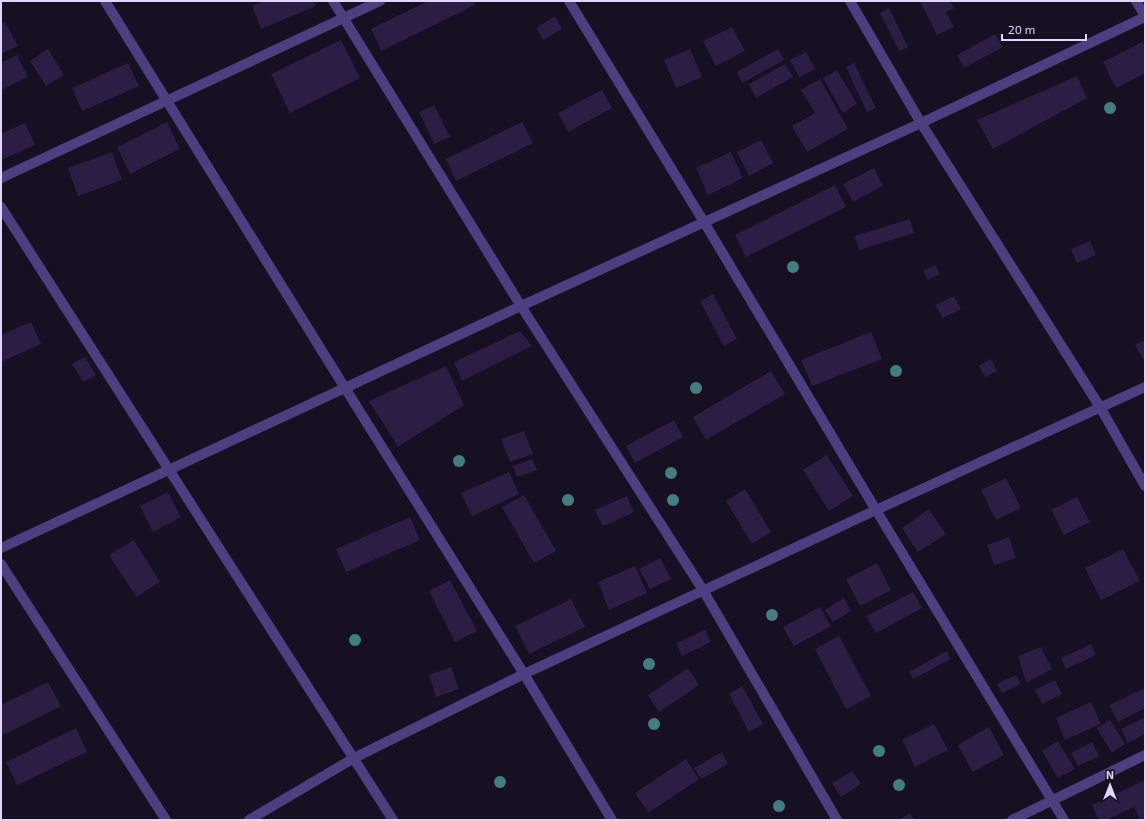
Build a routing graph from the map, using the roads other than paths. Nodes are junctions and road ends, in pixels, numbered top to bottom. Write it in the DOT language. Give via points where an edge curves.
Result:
graph roads {
  1 [pos="105,1"];
  2 [pos="333,1"];
  3 [pos="380,1"];
  4 [pos="569,1"];
  5 [pos="850,1"];
  6 [pos="1136,1"];
  7 [pos="1145,16"];
  8 [pos="344,19"];
  9 [pos="167,101"];
  10 [pos="921,123"];
  11 [pos="1,178"];
  12 [pos="1,207"];
  13 [pos="704,222"];
  14 [pos="520,306"];
  15 [pos="1145,387"];
  16 [pos="345,388"];
  17 [pos="1100,407"];
  18 [pos="169,469"];
  19 [pos="1145,486"];
  20 [pos="876,510"];
  21 [pos="1,548"];
  22 [pos="1,564"];
  23 [pos="703,590"];
  24 [pos="524,674"];
  25 [pos="1145,755"];
  26 [pos="354,758"];
  27 [pos="1053,800"];
  28 [pos="166,820"];
  29 [pos="249,820"];
  30 [pos="393,820"];
  31 [pos="612,820"];
  32 [pos="837,820"];
  33 [pos="1012,820"];
  34 [pos="1064,820"];
  1 -- 9 [label="street"];
  2 -- 8 [label="street"];
  3 -- 8 [label="street"];
  4 -- 13 [label="street"];
  5 -- 10 [label="street"];
  6 -- 7 [label="street"];
  7 -- 10 [label="street"];
  8 -- 9 [label="street"];
  8 -- 14 [label="street"];
  9 -- 11 [label="street"];
  9 -- 16 [label="street"];
  10 -- 13 [label="street"];
  10 -- 17 [label="street"];
  12 -- 18 [label="street"];
  13 -- 14 [label="street"];
  13 -- 20 [label="street"];
  14 -- 16 [label="street"];
  14 -- 23 [label="street"];
  15 -- 17 [label="street"];
  16 -- 18 [label="street"];
  16 -- 24 [label="street"];
  17 -- 19 [label="street"];
  17 -- 20 [label="street"];
  18 -- 21 [label="street"];
  18 -- 26 [label="street"];
  20 -- 23 [label="street"];
  20 -- 27 [label="street"];
  22 -- 28 [label="street"];
  23 -- 24 [label="street"];
  23 -- 32 [label="street"];
  24 -- 26 [label="street"];
  24 -- 31 [label="street"];
  25 -- 27 [label="street"];
  26 -- 29 [label="street"];
  26 -- 30 [label="street"];
  27 -- 33 [label="street"];
  27 -- 34 [label="street"];
}
